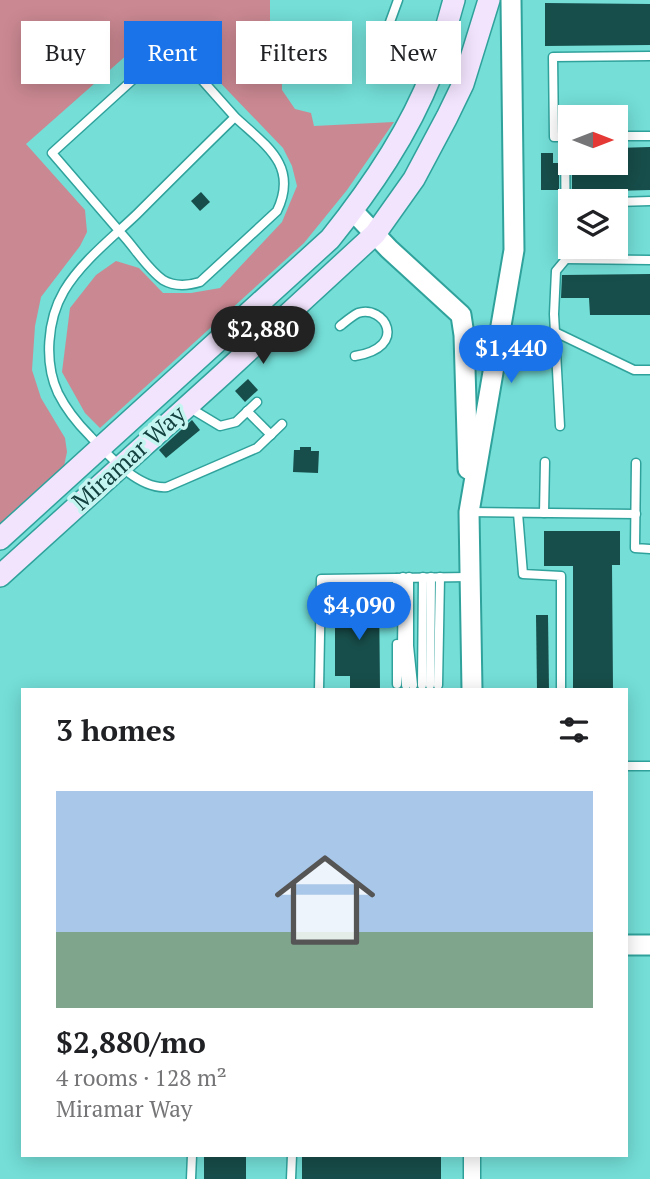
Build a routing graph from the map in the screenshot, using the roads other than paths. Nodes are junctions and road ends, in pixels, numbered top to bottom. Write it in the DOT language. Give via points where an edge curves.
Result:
graph roads {
  1 [pos="398,0"];
  2 [pos="454,0"];
  3 [pos="489,0"];
  4 [pos="510,0"];
  5 [pos="390,21"];
  6 [pos="650,56"];
  7 [pos="235,117"];
  8 [pos="628,136"];
  9 [pos="650,136"];
  10 [pos="558,137"];
  11 [pos="650,201"];
  12 [pos="628,202"];
  13 [pos="353,211"];
  14 [pos="119,231"];
  15 [pos="375,234"];
  16 [pos="566,259"];
  17 [pos="650,260"];
  18 [pos="340,326"];
  19 [pos="555,332"];
  20 [pos="355,356"];
  21 [pos="650,370"];
  22 [pos="257,402"];
  23 [pos="188,406"];
  24 [pos="247,411"];
  25 [pos="282,424"];
  26 [pos="560,426"];
  27 [pos="271,435"];
  28 [pos="101,447"];
  29 [pos="545,462"];
  30 [pos="636,463"];
  31 [pos="121,466"];
  32 [pos="470,512"];
  33 [pos="518,513"];
  34 [pos="544,513"];
  35 [pos="636,514"];
  36 [pos="0,539"];
  37 [pos="650,549"];
  38 [pos="0,576"];
  39 [pos="431,577"];
  40 [pos="470,577"];
  41 [pos="403,578"];
  42 [pos="418,685"];
  43 [pos="318,688"];
  44 [pos="472,688"];
  45 [pos="561,688"];
  46 [pos="628,766"];
  47 [pos="650,766"];
  48 [pos="628,945"];
  49 [pos="650,945"];
  50 [pos="192,1157"];
  51 [pos="292,1157"];
  52 [pos="472,1157"];
  53 [pos="191,1179"];
  54 [pos="291,1179"];
  55 [pos="472,1179"];
  1 -- 5 [label="lane"];
  2 -- 13 [label="main road, Miramar Way" via="419,102"];
  3 -- 15 [label="main road, Miramar Way" via="463,84 447,117 414,179"];
  4 -- 32 [label="street" via="514,250"];
  6 -- 10 [label="lane" via="553,57 554,137"];
  7 -- 14 [label="lane"];
  7 -- 14 [label="lane" via="278,160 284,172 283,199 277,211 200,282 188,286 165,281"];
  7 -- 14 [label="lane" via="171,45 52,153"];
  8 -- 9 [label="lane"];
  11 -- 12 [label="lane"];
  13 -- 15 [label="street"];
  13 -- 28 [label="main road, Miramar Way" via="330,239"];
  14 -- 28 [label="lane" via="64,291 51,324 49,359 58,393"];
  15 -- 23 [label="main road, Miramar Way"];
  15 -- 32 [label="street" via="460,315"];
  16 -- 17 [label="lane"];
  16 -- 19 [label="lane" via="556,271"];
  18 -- 20 [label="lane" via="368,312 385,322 387,336 382,346"];
  19 -- 21 [label="lane" via="634,370"];
  19 -- 26 [label="lane"];
  22 -- 24 [label="lane"];
  23 -- 24 [label="lane" via="220,426 236,422"];
  23 -- 31 [label="main road, Miramar Way"];
  24 -- 27 [label="lane"];
  25 -- 27 [label="lane"];
  27 -- 31 [label="lane" via="257,448 167,487 148,485"];
  28 -- 31 [label="lane"];
  28 -- 36 [label="main road, Miramar Way"];
  29 -- 34 [label="lane"];
  30 -- 35 [label="lane"];
  31 -- 38 [label="main road, Miramar Way"];
  32 -- 33 [label="lane"];
  32 -- 40 [label="street"];
  33 -- 34 [label="lane"];
  33 -- 45 [label="lane" via="523,574 561,576"];
  34 -- 35 [label="lane"];
  35 -- 37 [label="lane" via="635,548"];
  39 -- 40 [label="lane"];
  39 -- 41 [label="lane"];
  39 -- 42 [label="lane"];
  39 -- 42 [label="lane"];
  40 -- 44 [label="street"];
  41 -- 42 [label="lane"];
  41 -- 42 [label="lane"];
  41 -- 43 [label="lane" via="321,579"];
  46 -- 47 [label="lane"];
  48 -- 49 [label="street"];
  50 -- 53 [label="lane"];
  51 -- 54 [label="lane"];
  52 -- 55 [label="street"];
}
